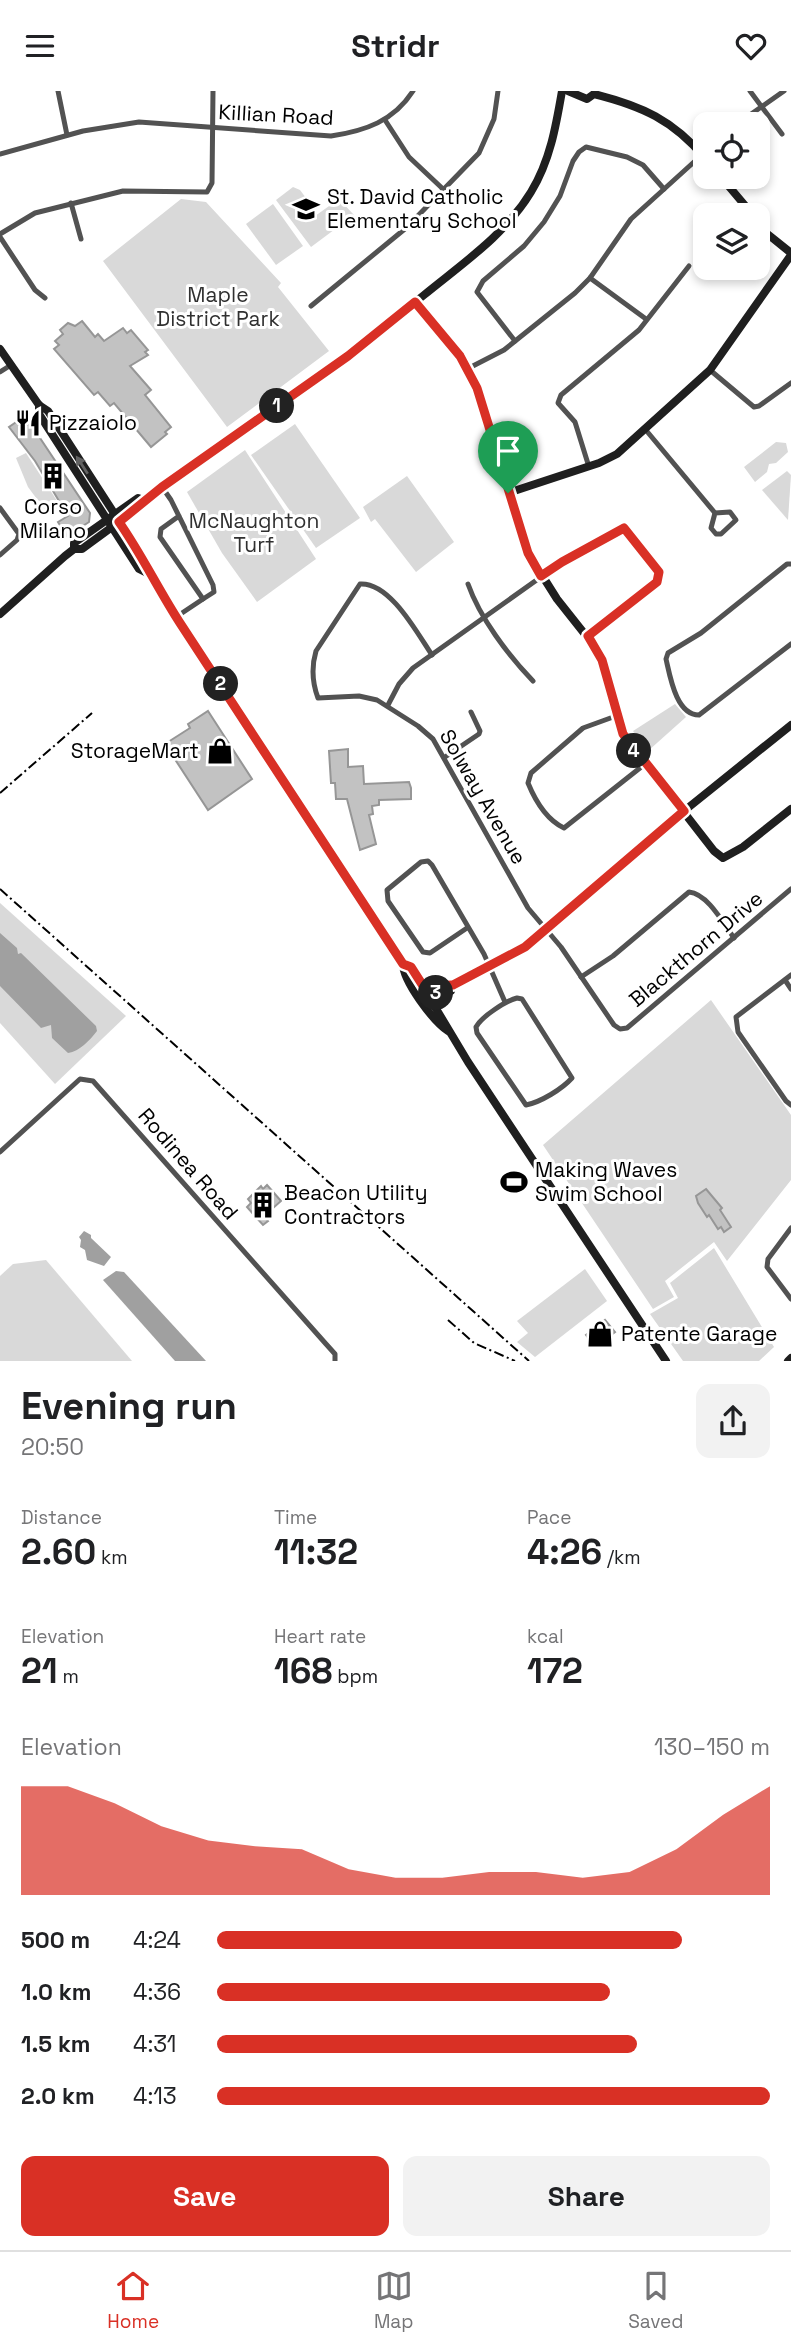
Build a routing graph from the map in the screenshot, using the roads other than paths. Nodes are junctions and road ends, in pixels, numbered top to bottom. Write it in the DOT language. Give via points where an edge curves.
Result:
graph roads {
  1 [pos="58,91"];
  2 [pos="213,91"];
  3 [pos="412,91"];
  4 [pos="498,91"];
  5 [pos="562,91"];
  6 [pos="568,91"];
  7 [pos="750,91"];
  8 [pos="784,91"];
  9 [pos="593,92"];
  10 [pos="762,107"];
  11 [pos="755,112"];
  12 [pos="384,120"];
  13 [pos="212,127"];
  14 [pos="782,134"];
  15 [pos="67,135"];
  16 [pos="693,144"];
  17 [pos="0,154"];
  18 [pos="693,164"];
  19 [pos="443,189"];
  20 [pos="664,189"];
  21 [pos="731,189"];
  22 [pos="743,203"];
  23 [pos="71,204"];
  24 [pos="0,235"];
  25 [pos="770,236"];
  26 [pos="81,239"];
  27 [pos="791,254"];
  28 [pos="689,266"];
  29 [pos="590,278"];
  30 [pos="45,298"];
  31 [pos="415,302"];
  32 [pos="311,306"];
  33 [pos="646,319"];
  34 [pos="515,341"];
  35 [pos="0,349"];
  36 [pos="11,365"];
  37 [pos="467,369"];
  38 [pos="710,370"];
  39 [pos="0,372"];
  40 [pos="791,383"];
  41 [pos="39,405"];
  42 [pos="645,429"];
  43 [pos="589,467"];
  44 [pos="162,487"];
  45 [pos="508,493"];
  46 [pos="0,509"];
  47 [pos="715,513"];
  48 [pos="179,516"];
  49 [pos="117,518"];
  50 [pos="109,524"];
  51 [pos="0,555"];
  52 [pos="791,564"];
  53 [pos="149,574"];
  54 [pos="541,576"];
  55 [pos="468,584"];
  56 [pos="203,600"];
  57 [pos="0,613"];
  58 [pos="176,617"];
  59 [pos="485,618"];
  60 [pos="588,636"];
  61 [pos="791,644"];
  62 [pos="432,655"];
  63 [pos="533,681"];
  64 [pos="388,705"];
  65 [pos="471,712"];
  66 [pos="616,716"];
  67 [pos="791,725"];
  68 [pos="445,757"];
  69 [pos="645,764"];
  70 [pos="791,809"];
  71 [pos="684,811"];
  72 [pos="791,890"];
  73 [pos="467,927"];
  74 [pos="545,928"];
  75 [pos="734,938"];
  76 [pos="489,966"];
  77 [pos="791,975"];
  78 [pos="581,977"];
  79 [pos="785,980"];
  80 [pos="791,989"];
  81 [pos="428,1002"];
  82 [pos="505,1002"];
  83 [pos="791,1105"];
  84 [pos="0,1152"];
  85 [pos="791,1228"];
  86 [pos="791,1300"];
  87 [pos="335,1361"];
  88 [pos="666,1361"];
  1 -- 15 [label="street"];
  2 -- 13 [label="street"];
  3 -- 12 [label="street, Killian Road"];
  4 -- 19 [label="street" via="494,119 480,153"];
  5 -- 31 [label="street" via="545,165 531,194 487,244"];
  6 -- 9 [label="street" via="587,99"];
  7 -- 10 [label="street"];
  8 -- 10 [label="street"];
  9 -- 16 [label="street" via="644,108"];
  10 -- 11 [label="street"];
  10 -- 14 [label="street"];
  12 -- 13 [label="street, Killian Road" via="368,129 331,136"];
  12 -- 19 [label="street" via="409,157"];
  13 -- 15 [label="street, Killian Road" via="139,122"];
  13 -- 23 [label="street" via="212,183 207,192 138,189"];
  15 -- 17 [label="street, Killian Road"];
  18 -- 20 [label="street"];
  19 -- 32 [label="street" via="390,242"];
  20 -- 29 [label="street" via="631,219"];
  20 -- 34 [label="street" via="643,166 627,157 586,147 579,152 544,222 478,287 477,296"];
  21 -- 22 [label="street"];
  23 -- 24 [label="street" via="35,213"];
  23 -- 26 [label="street"];
  24 -- 30 [label="street" via="35,291"];
  25 -- 27 [label="street"];
  27 -- 38 [label="street"];
  28 -- 33 [label="street"];
  29 -- 33 [label="street"];
  29 -- 34 [label="street"];
  31 -- 37 [label="street"];
  31 -- 44 [label="street" via="348,356"];
  33 -- 43 [label="street" via="625,344 561,395 558,403 575,422"];
  34 -- 37 [label="street"];
  35 -- 36 [label="street"];
  36 -- 39 [label="street"];
  36 -- 41 [label="street"];
  37 -- 45 [label="street" via="477,388"];
  38 -- 40 [label="street" via="754,407"];
  38 -- 42 [label="street"];
  49 -- 41 [label="street, one-way" via="48,411"];
  41 -- 50 [label="street" via="39,414"];
  42 -- 43 [label="street" via="617,454"];
  42 -- 47 [label="street"];
  43 -- 45 [label="street"];
  44 -- 48 [label="street"];
  44 -- 49 [label="street" via="144,500 138,498"];
  45 -- 54 [label="street" via="528,553"];
  46 -- 51 [label="street" via="19,534"];
  47 -- 47 [label="street" via="711,528 716,534 736,520 730,512"];
  48 -- 56 [label="street" via="214,585 214,592"];
  48 -- 56 [label="street" via="161,529 160,537"];
  49 -- 50 [label="street"];
  49 -- 53 [label="street"];
  50 -- 53 [label="street" via="139,569"];
  50 -- 57 [label="street" via="74,543 74,549"];
  52 -- 61 [label="street" via="668,653 666,659 678,699 690,713 699,715"];
  53 -- 58 [label="street"];
  54 -- 59 [label="street"];
  54 -- 60 [label="street"];
  54 -- 60 [label="street" via="624,528 655,565 657,582"];
  55 -- 59 [label="street"];
  56 -- 58 [label="street"];
  58 -- 81 [label="street" via="403,964 411,967"];
  59 -- 62 [label="street"];
  59 -- 63 [label="street"];
  60 -- 66 [label="street" via="602,660"];
  62 -- 64 [label="street" via="405,676"];
  62 -- 64 [label="street, Solway Avenue" via="393,599 371,585 358,586 316,651 313,684 318,698 359,696"];
  64 -- 68 [label="street, Solway Avenue" via="427,732"];
  65 -- 68 [label="street" via="479,734"];
  66 -- 69 [label="street"];
  66 -- 69 [label="street" via="583,728 531,773 528,783 540,806 564,828"];
  67 -- 71 [label="street"];
  68 -- 74 [label="street, Solway Avenue" via="528,908"];
  69 -- 71 [label="street"];
  70 -- 71 [label="street" via="723,858"];
  71 -- 74 [label="street"];
  72 -- 75 [label="street, Blackthorn Drive"];
  73 -- 73 [label="street" via="428,861 387,890 388,901 423,952 430,953"];
  73 -- 76 [label="street"];
  74 -- 76 [label="street" via="525,947"];
  74 -- 78 [label="street, Blackthorn Drive"];
  75 -- 78 [label="street" via="705,899 689,892"];
  75 -- 78 [label="street, Blackthorn Drive" via="627,1028 614,1025"];
  76 -- 81 [label="street"];
  76 -- 82 [label="street"];
  77 -- 79 [label="street"];
  79 -- 80 [label="street"];
  79 -- 83 [label="street" via="739,1013 737,1024 738,1032"];
  81 -- 88 [label="street" via="445,1020"];
  82 -- 82 [label="street" via="480,1020 477,1033 526,1105 533,1104 572,1078 522,999"];
  84 -- 87 [label="street, Rodinea Road" via="80,1079 90,1079 311,1326 335,1354"];
  85 -- 86 [label="street" via="767,1267"];
}
